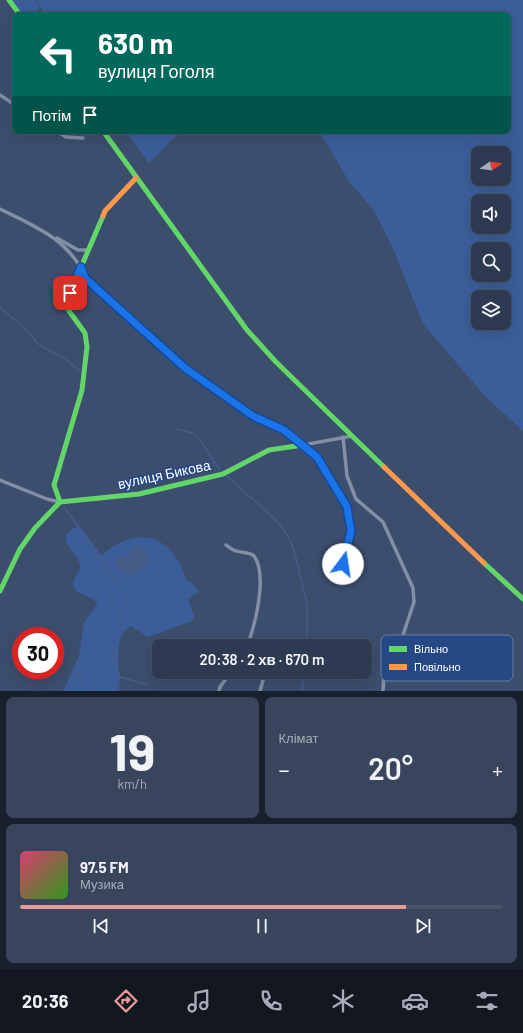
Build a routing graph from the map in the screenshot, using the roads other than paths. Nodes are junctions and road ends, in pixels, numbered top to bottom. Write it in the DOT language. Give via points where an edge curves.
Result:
graph roads {
  1 [pos="9,0"];
  2 [pos="18,12"];
  3 [pos="0,95"];
  4 [pos="12,103"];
  5 [pos="62,134"];
  6 [pos="105,134"];
  7 [pos="83,138"];
  8 [pos="136,178"];
  9 [pos="0,209"];
  10 [pos="53,236"];
  11 [pos="89,250"];
  12 [pos="81,267"];
  13 [pos="353,436"];
  14 [pos="343,437"];
  15 [pos="303,445"];
  16 [pos="0,480"];
  17 [pos="60,502"];
  18 [pos="226,545"];
  19 [pos="343,564"];
  20 [pos="0,591"];
  21 [pos="523,599"];
  22 [pos="403,635"];
  23 [pos="249,639"];
  24 [pos="226,679"];
  25 [pos="263,680"];
  26 [pos="383,681"];
  27 [pos="219,691"];
  28 [pos="260,691"];
  29 [pos="382,691"];
  1 -- 2 [label="street"];
  3 -- 4 [label="street"];
  5 -- 7 [label="street" via="66,137"];
  6 -- 8 [label="street"];
  8 -- 11 [label="street" via="105,211"];
  8 -- 13 [label="street" via="247,330 276,362"];
  9 -- 10 [label="street"];
  10 -- 11 [label="street" via="78,250"];
  10 -- 12 [label="street"];
  11 -- 12 [label="street"];
  12 -- 15 [label="street" via="85,278 185,368 253,416 284,430"];
  12 -- 17 [label="street" via="70,293 70,311 85,333 87,347 83,383 54,485"];
  13 -- 14 [label="street"];
  13 -- 21 [label="street"];
  14 -- 15 [label="street"];
  14 -- 22 [label="street" via="347,476 356,499 382,522 413,588 414,602"];
  15 -- 17 [label="street, вулиця Бикова" via="269,450 222,474 158,490"];
  15 -- 19 [label="street" via="317,457 347,507 351,531"];
  16 -- 17 [label="street"];
  17 -- 20 [label="street" via="35,528 20,549"];
  18 -- 23 [label="street" via="235,551 252,554 261,576"];
  24 -- 27 [label="street"];
  25 -- 28 [label="street"];
  26 -- 29 [label="street"];
}
